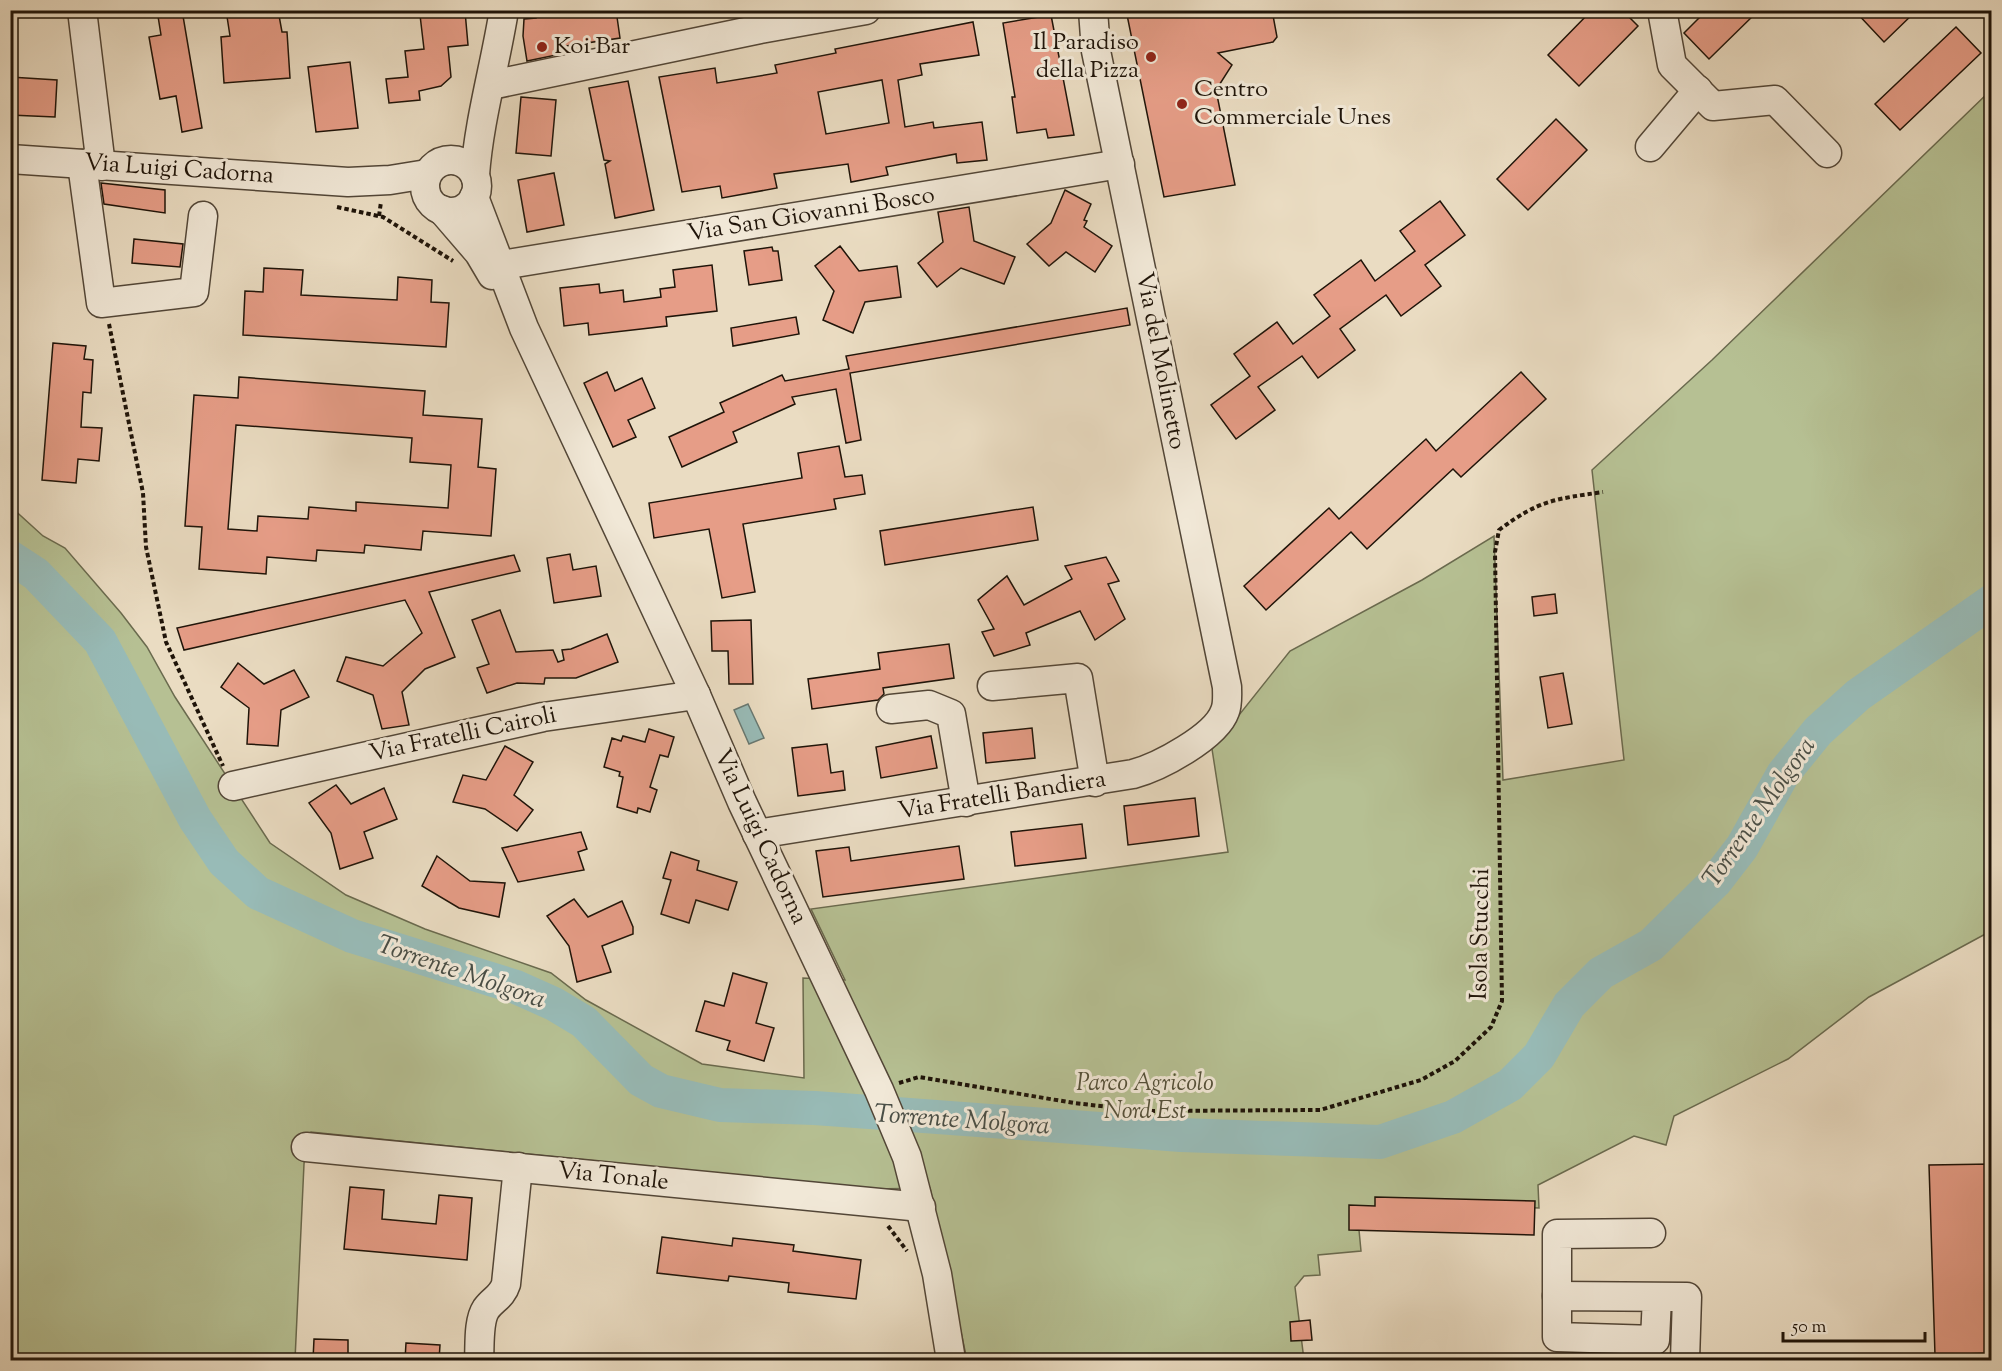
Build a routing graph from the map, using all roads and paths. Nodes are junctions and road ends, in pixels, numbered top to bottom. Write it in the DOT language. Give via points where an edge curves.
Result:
graph roads {
  1 [pos="82,10"];
  2 [pos="504,10"];
  3 [pos="866,10"];
  4 [pos="1093,10"];
  5 [pos="1662,10"];
  6 [pos="759,20"];
  7 [pos="492,74"];
  8 [pos="1698,90"];
  9 [pos="1650,147"];
  10 [pos="1827,153"];
  11 [pos="10,159"];
  12 [pos="1120,164"];
  13 [pos="91,165"];
  14 [pos="437,166"];
  15 [pos="348,182"];
  16 [pos="475,186"];
  17 [pos="436,207"];
  18 [pos="203,216"];
  19 [pos="502,265"];
  20 [pos="101,303"];
  21 [pos="524,328"];
  22 [pos="1603,492"];
  23 [pos="992,686"];
  24 [pos="696,695"];
  25 [pos="891,709"];
  26 [pos="1226,711"];
  27 [pos="1095,782"];
  28 [pos="232,786"];
  29 [pos="966,802"];
  30 [pos="757,834"];
  31 [pos="881,1095"];
  32 [pos="306,1147"];
  33 [pos="518,1167"];
  34 [pos="921,1207"];
  35 [pos="1651,1233"];
  36 [pos="1557,1296"];
  37 [pos="1657,1297"];
  38 [pos="479,1360"];
  39 [pos="951,1360"];
  40 [pos="1685,1360"];
  1 -- 13 [label="street"];
  2 -- 7 [label="street"];
  3 -- 6 [label="street"];
  4 -- 12 [label="street, Via del Molinetto" via="1096,51"];
  5 -- 8 [label="street" via="1672,65"];
  6 -- 7 [label="street"];
  7 -- 14 [label="street"];
  7 -- 16 [label="street" via="477,143"];
  8 -- 9 [label="street"];
  8 -- 10 [label="street" via="1713,106 1775,100"];
  11 -- 13 [label="street, Via Luigi Cadorna"];
  12 -- 19 [label="street, Via San Giovanni Bosco"];
  12 -- 26 [label="street, Via del Molinetto" via="1227,687"];
  13 -- 15 [label="street, Via Luigi Cadorna"];
  13 -- 20 [label="street"];
  14 -- 15 [label="street, Via Luigi Cadorna" via="390,180"];
  14 -- 16 [label="street" via="463,162"];
  14 -- 17 [label="street" via="425,189"];
  15 -- 17 [label="street, Via Luigi Cadorna"];
  16 -- 17 [label="street" via="464,209"];
  16 -- 19 [label="street, Via Luigi Cadorna"];
  17 -- 21 [label="street, Via Luigi Cadorna" via="479,253"];
  18 -- 20 [label="street" via="194,292"];
  19 -- 21 [label="street, Via Luigi Cadorna"];
  20 -- 28 [label="path" via="112,334 143,493 146,547 166,642"];
  21 -- 24 [label="street, Via Luigi Cadorna"];
  22 -- 31 [label="path, Isola Stucchi" via="1548,500 1499,530 1495,552 1502,1001 1491,1027 1475,1044 1420,1080 1320,1110 1144,1111 919,1077"];
  23 -- 27 [label="street" via="1078,678"];
  24 -- 28 [label="street, Via Fratelli Cairoli" via="543,717"];
  24 -- 30 [label="street, Via Luigi Cadorna"];
  25 -- 29 [label="street" via="929,705 951,714"];
  26 -- 27 [label="street, Via Fratelli Bandiera" via="1179,754 1153,769"];
  27 -- 29 [label="street, Via Fratelli Bandiera"];
  29 -- 30 [label="street, Via Fratelli Bandiera"];
  30 -- 31 [label="street, Via Luigi Cadorna"];
  31 -- 34 [label="street, Via Luigi Cadorna" via="908,1157"];
  32 -- 33 [label="street, Via Tonale"];
  33 -- 34 [label="street, Via Tonale"];
  33 -- 38 [label="street" via="506,1284 503,1295 483,1315"];
  34 -- 39 [label="street, Via Luigi Cadorna"];
  35 -- 36 [label="street" via="1557,1234"];
  36 -- 37 [label="street"];
  36 -- 37 [label="street" via="1557,1337 1655,1340"];
  37 -- 40 [label="street" via="1687,1297"];
}
